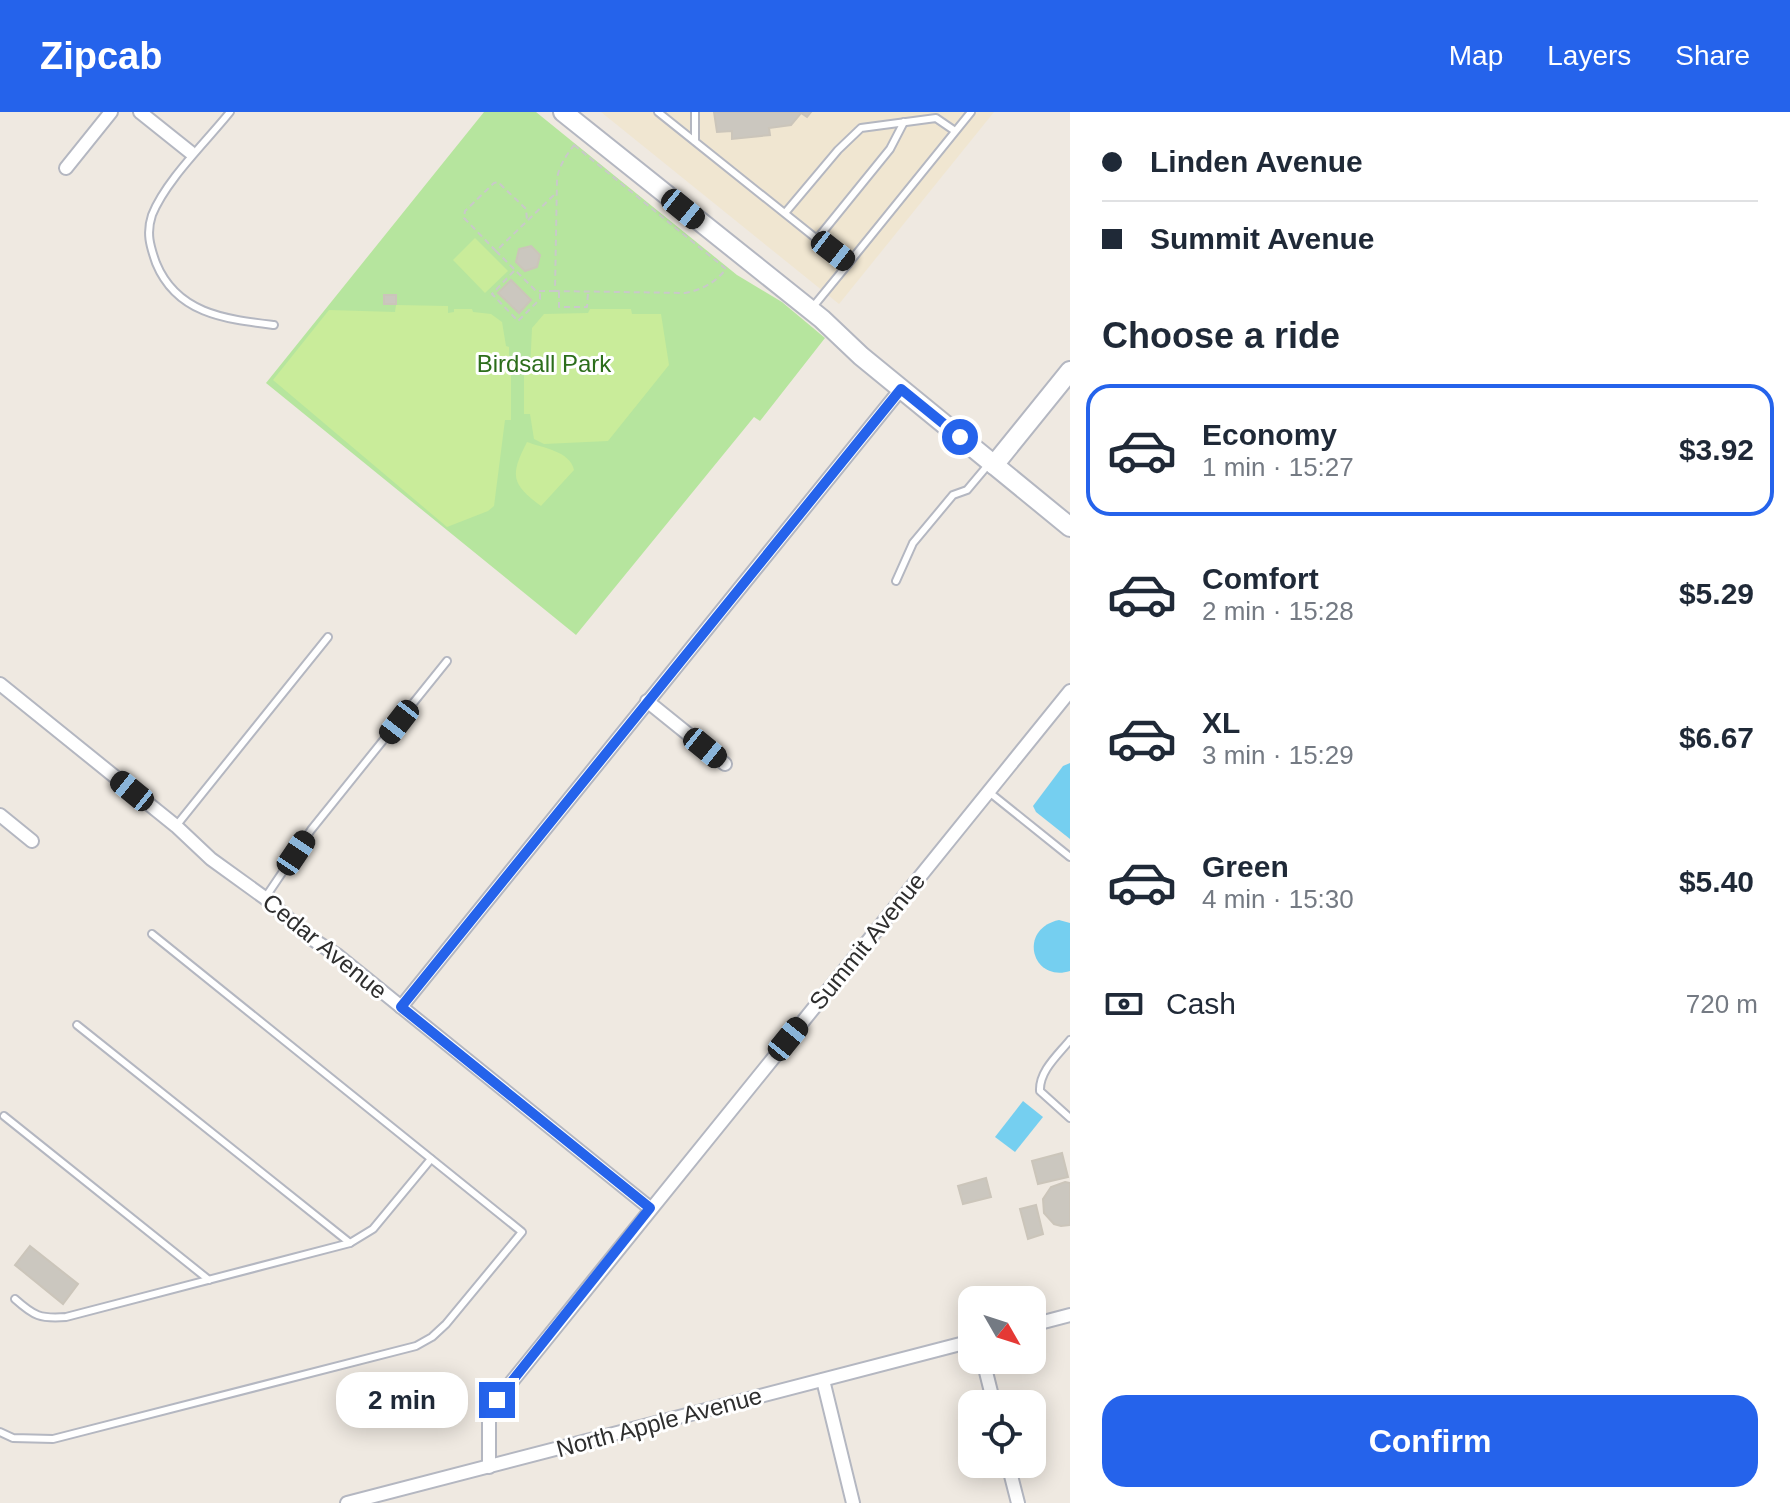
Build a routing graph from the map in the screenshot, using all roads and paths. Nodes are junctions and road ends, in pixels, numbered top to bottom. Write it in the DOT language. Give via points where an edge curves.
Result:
graph roads {
  1 [pos="111,112"];
  2 [pos="140,112"];
  3 [pos="230,112"];
  4 [pos="563,112"];
  5 [pos="658,112"];
  6 [pos="695,112"];
  7 [pos="971,112"];
  8 [pos="904,122"];
  9 [pos="955,131"];
  10 [pos="580,138"];
  11 [pos="695,141"];
  12 [pos="190,152"];
  13 [pos="66,168"];
  14 [pos="556,193"];
  15 [pos="785,213"];
  16 [pos="528,221"];
  17 [pos="817,239"];
  18 [pos="496,251"];
  19 [pos="848,264"];
  20 [pos="515,270"];
  21 [pos="540,291"];
  22 [pos="557,291"];
  23 [pos="588,292"];
  24 [pos="810,310"];
  25 [pos="274,325"];
  26 [pos="1070,371"];
  27 [pos="901,389"];
  28 [pos="992,464"];
  29 [pos="1070,527"];
  30 [pos="896,581"];
  31 [pos="328,637"];
  32 [pos="447,661"];
  33 [pos="0,684"];
  34 [pos="1070,691"];
  35 [pos="647,701"];
  36 [pos="725,764"];
  37 [pos="989,792"];
  38 [pos="0,815"];
  39 [pos="176,826"];
  40 [pos="32,841"];
  41 [pos="1070,857"];
  42 [pos="265,898"];
  43 [pos="152,934"];
  44 [pos="401,1007"];
  45 [pos="77,1025"];
  46 [pos="1070,1040"];
  47 [pos="4,1116"];
  48 [pos="1070,1118"];
  49 [pos="431,1159"];
  50 [pos="650,1208"];
  51 [pos="350,1243"];
  52 [pos="209,1280"];
  53 [pos="15,1299"];
  54 [pos="1070,1315"];
  55 [pos="1046,1321"];
  56 [pos="958,1345"];
  57 [pos="823,1380"];
  58 [pos="0,1432"];
  59 [pos="489,1467"];
  60 [pos="1012,1478"];
  61 [pos="347,1503"];
  62 [pos="853,1503"];
  63 [pos="1018,1503"];
  1 -- 13 [label="street"];
  2 -- 12 [label="street"];
  3 -- 25 [label="lane" via="170,186 147,232 162,277 182,300 224,318"];
  4 -- 10 [label="street"];
  5 -- 11 [label="lane"];
  6 -- 11 [label="lane"];
  7 -- 9 [label="lane"];
  8 -- 9 [label="lane" via="936,118"];
  8 -- 15 [label="lane" via="854,133"];
  8 -- 17 [label="lane" via="890,149"];
  9 -- 19 [label="lane"];
  10 -- 14 [label="path" via="559,168"];
  10 -- 23 [label="path" via="726,269 693,291"];
  10 -- 24 [label="street"];
  11 -- 15 [label="lane"];
  14 -- 16 [label="path"];
  14 -- 22 [label="path"];
  15 -- 17 [label="lane"];
  16 -- 18 [label="path"];
  16 -- 18 [label="path" via="526,209 494,183 463,214"];
  17 -- 19 [label="lane"];
  18 -- 20 [label="path"];
  19 -- 24 [label="lane"];
  20 -- 21 [label="path"];
  20 -- 21 [label="path" via="492,294 518,321 540,299"];
  21 -- 22 [label="path"];
  22 -- 23 [label="path"];
  22 -- 23 [label="path" via="559,307 587,307"];
  24 -- 27 [label="street"];
  26 -- 28 [label="street"];
  27 -- 28 [label="street"];
  27 -- 35 [label="street"];
  28 -- 29 [label="street"];
  28 -- 30 [label="lane" via="967,490 953,495 913,543"];
  31 -- 39 [label="lane"];
  32 -- 42 [label="lane" via="311,830"];
  33 -- 39 [label="street, Cedar Avenue"];
  34 -- 37 [label="street, Summit Avenue"];
  35 -- 36 [label="street"];
  35 -- 44 [label="street"];
  37 -- 41 [label="lane"];
  37 -- 50 [label="street, Summit Avenue"];
  38 -- 40 [label="street"];
  39 -- 42 [label="street, Cedar Avenue"];
  42 -- 44 [label="street, Cedar Avenue"];
  43 -- 49 [label="lane"];
  44 -- 50 [label="street, Cedar Avenue"];
  45 -- 51 [label="lane"];
  46 -- 48 [label="lane" via="1044,1073 1040,1091"];
  47 -- 52 [label="lane"];
  49 -- 51 [label="lane" via="373,1229"];
  49 -- 58 [label="lane" via="522,1232 432,1337 416,1346 53,1439 13,1438"];
  50 -- 59 [label="street, Summit Avenue" via="497,1400 489,1421"];
  51 -- 52 [label="lane"];
  52 -- 53 [label="lane" via="46,1319 32,1315"];
  54 -- 55 [label="street"];
  56 -- 57 [label="street, North Apple Avenue"];
  57 -- 59 [label="street, North Apple Avenue"];
  57 -- 62 [label="street"];
  59 -- 61 [label="street, North Apple Avenue"];
  60 -- 63 [label="street"];
}
